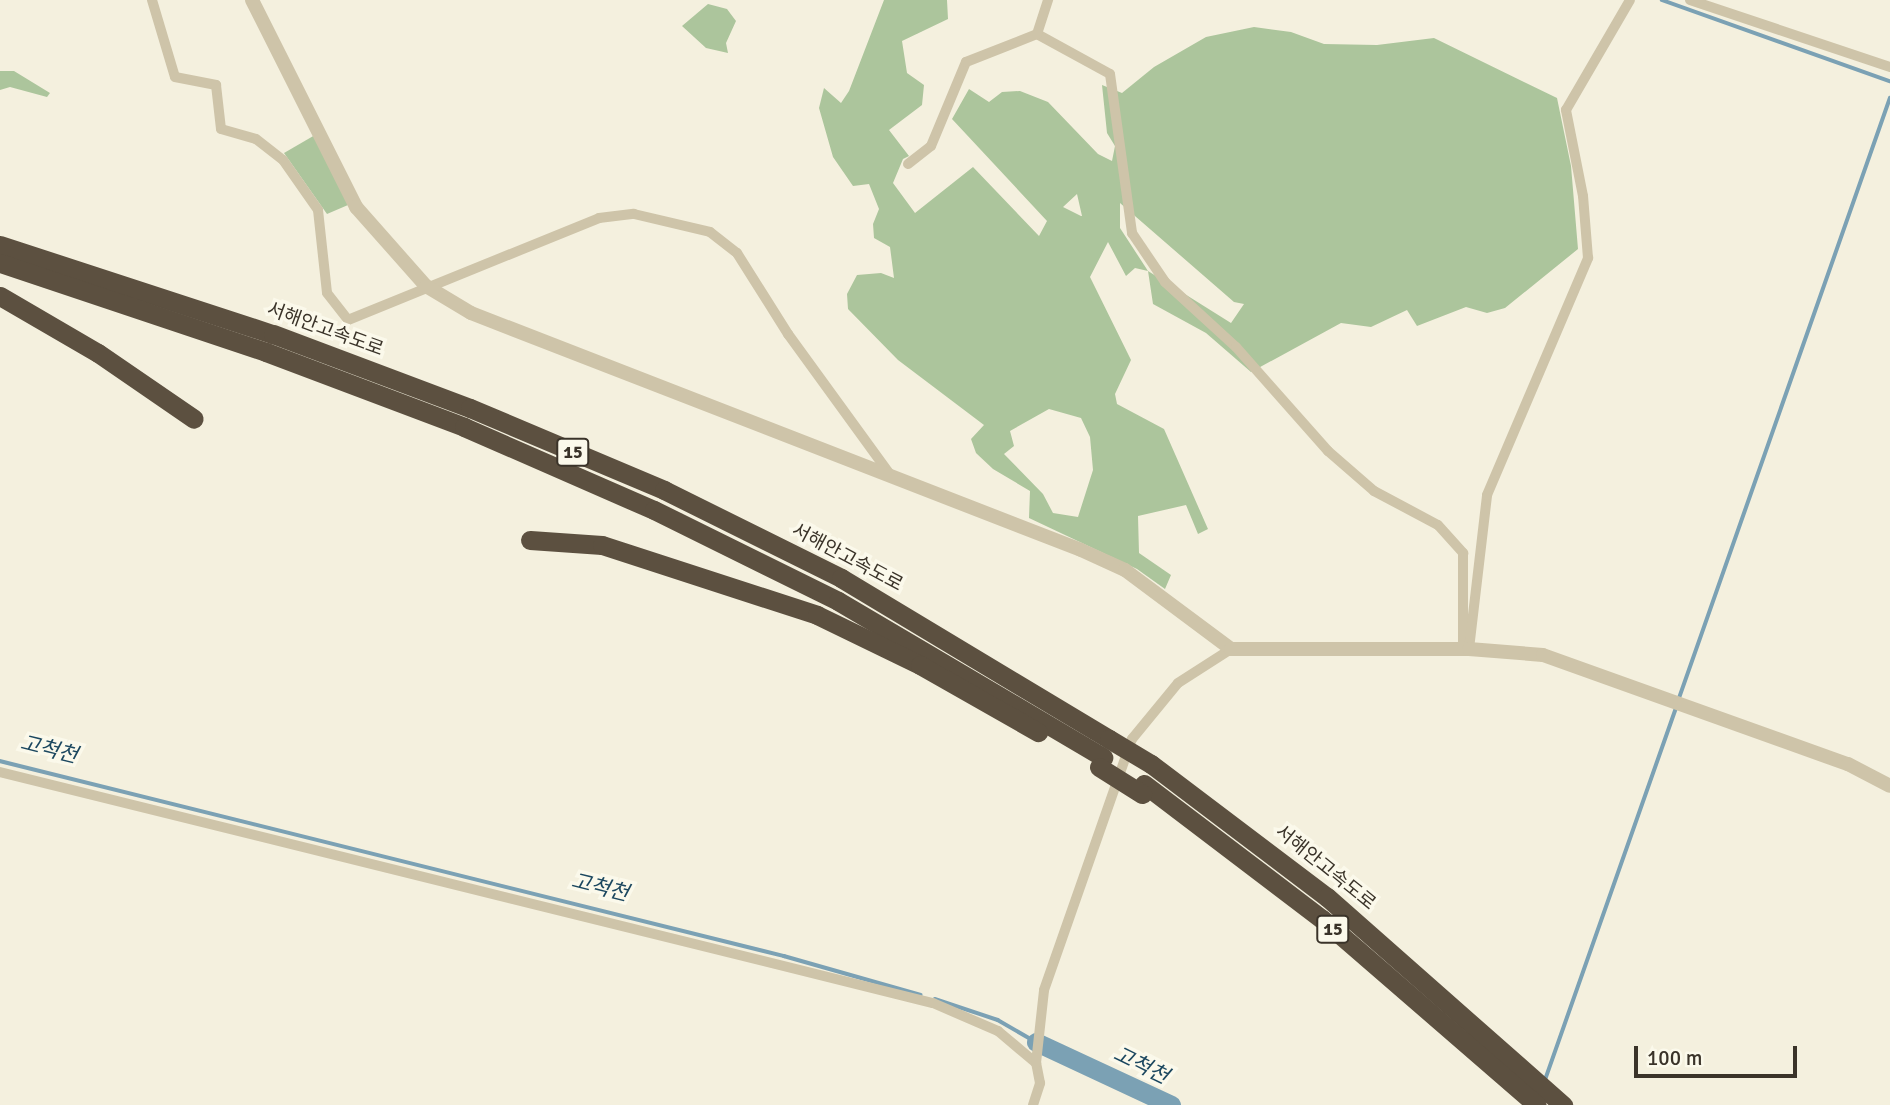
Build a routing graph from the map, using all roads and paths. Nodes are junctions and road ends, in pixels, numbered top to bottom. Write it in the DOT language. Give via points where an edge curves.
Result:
graph roads {
  1 [pos="152,0"];
  2 [pos="252,0"];
  3 [pos="1048,0"];
  4 [pos="1630,0"];
  5 [pos="1689,0"];
  6 [pos="1037,34"];
  7 [pos="1890,68"];
  8 [pos="908,164"];
  9 [pos="0,245"];
  10 [pos="0,263"];
  11 [pos="426,286"];
  12 [pos="0,296"];
  13 [pos="194,419"];
  14 [pos="892,477"];
  15 [pos="530,540"];
  16 [pos="1231,649"];
  17 [pos="1466,649"];
  18 [pos="1104,754"];
  19 [pos="0,772"];
  20 [pos="1890,786"];
  21 [pos="1037,1059"];
  22 [pos="1550,1101"];
  23 [pos="1033,1105"];
  1 -- 11 [label="street" via="175,77 216,85 221,129 256,139 283,160 318,210 327,293 348,320"];
  2 -- 11 [label="street" via="356,207"];
  3 -- 6 [label="street"];
  4 -- 17 [label="street" via="1566,110 1583,196 1588,258 1487,495"];
  5 -- 7 [label="street"];
  6 -- 8 [label="street" via="966,62 931,146"];
  6 -- 17 [label="street" via="1110,74 1132,233 1165,282 1236,347 1328,451 1374,491 1438,524 1462,553"];
  9 -- 18 [label="highway, 서해안고속도로 / 15" via="285,339 470,408 664,490 841,578"];
  10 -- 18 [label="highway, 서해안고속도로 / 15" via="266,352 464,427 654,510 838,601"];
  11 -- 14 [label="street" via="471,313"];
  11 -- 14 [label="street" via="599,218 634,214 710,232 737,253 788,334"];
  12 -- 13 [label="highway" via="98,353"];
  14 -- 16 [label="street" via="1125,570"];
  15 -- 18 [label="highway" via="602,545 817,615"];
  16 -- 17 [label="street"];
  16 -- 21 [label="street" via="1178,683 1132,740 1044,990"];
  17 -- 20 [label="street" via="1544,656 1848,764"];
  18 -- 22 [label="highway, 서해안고속도로 / 15, bridge" via="1143,789 1212,833 1322,919 1514,1084"];
  18 -- 22 [label="highway, 서해안고속도로 / 15, bridge" via="1151,764 1327,897 1520,1064"];
  19 -- 21 [label="street" via="933,1003 998,1031"];
  21 -- 23 [label="street" via="1040,1083"];
}
